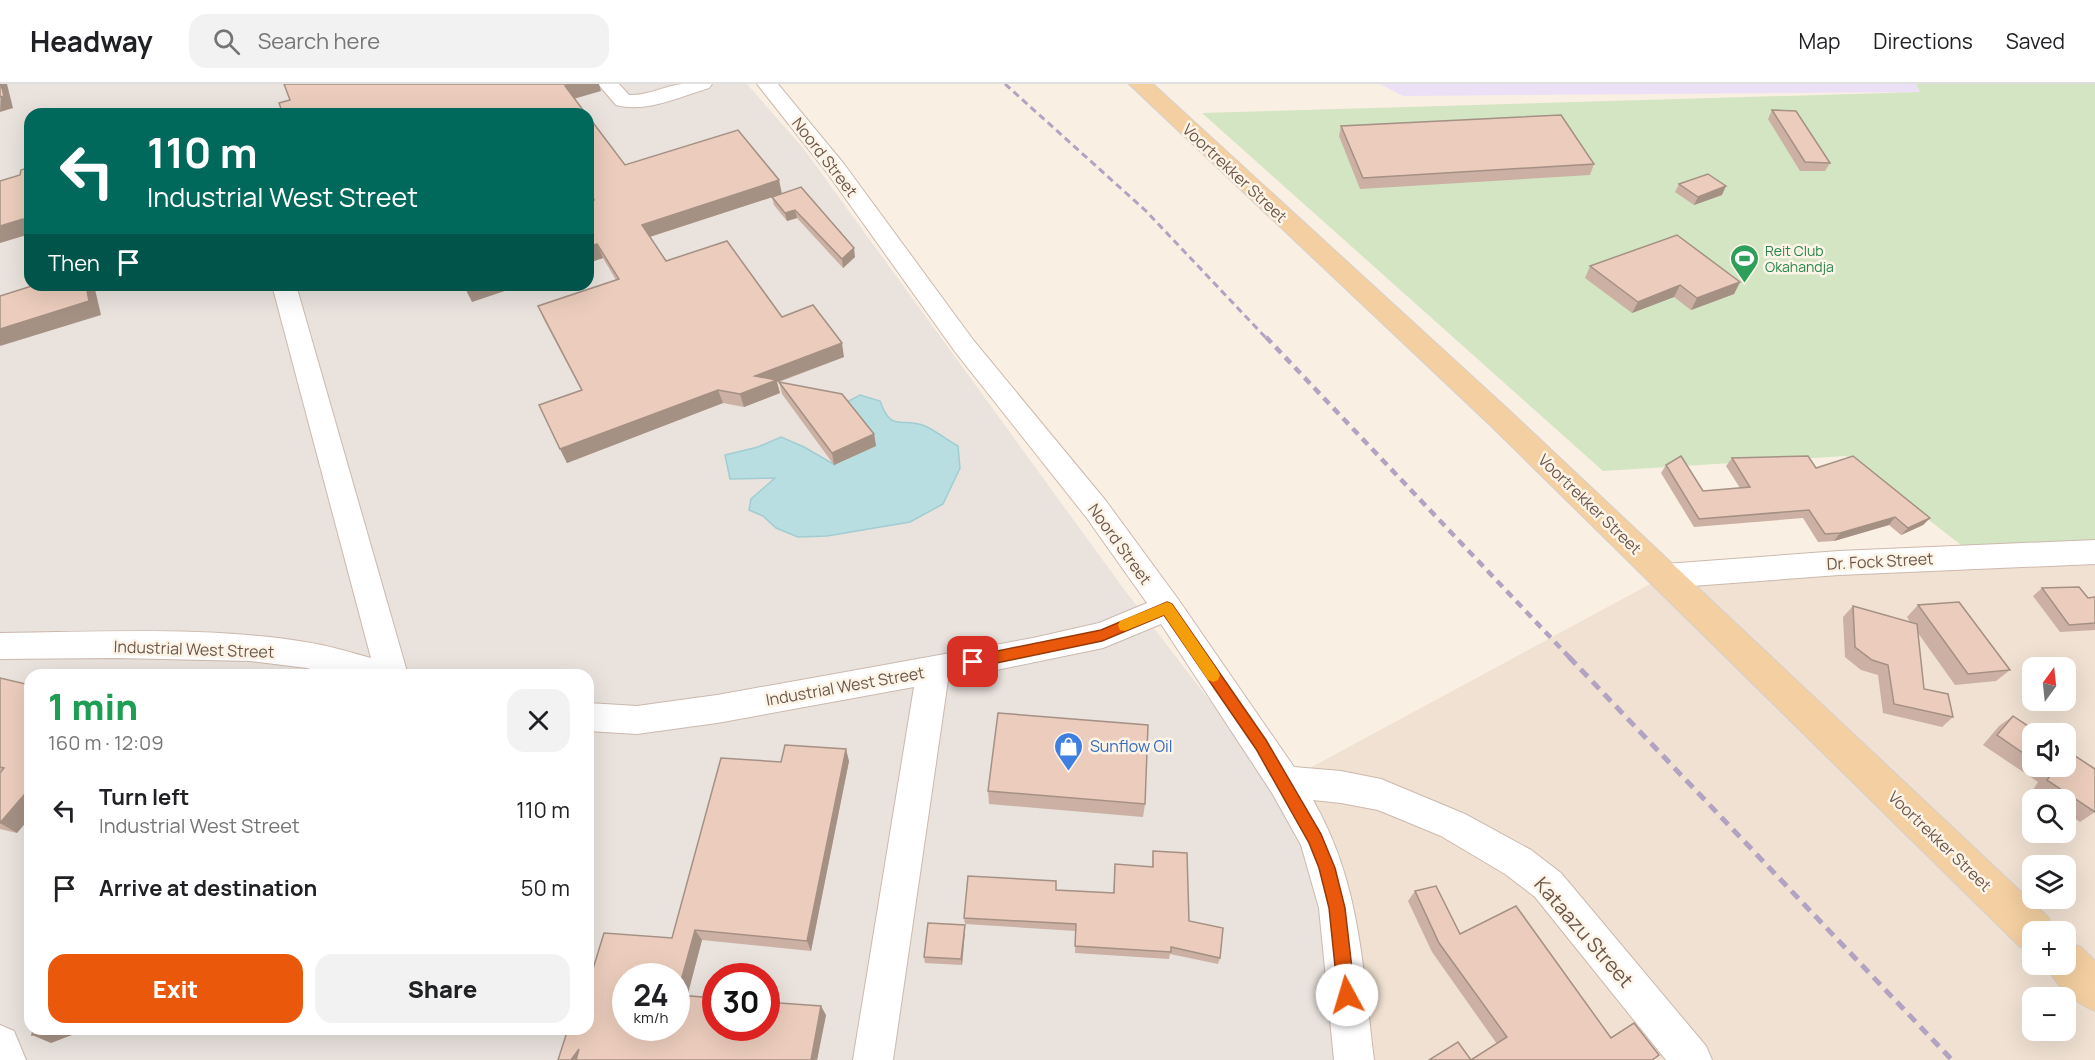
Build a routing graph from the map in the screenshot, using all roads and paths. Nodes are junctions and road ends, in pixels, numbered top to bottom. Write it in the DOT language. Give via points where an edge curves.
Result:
graph roads {
  1 [pos="608,84"];
  2 [pos="702,84"];
  3 [pos="767,84"];
  4 [pos="1140,84"];
  5 [pos="286,291"];
  6 [pos="2095,552"];
  7 [pos="1665,576"];
  8 [pos="1167,608"];
  9 [pos="0,646"];
  10 [pos="361,669"];
  11 [pos="390,669"];
  12 [pos="933,670"];
  13 [pos="594,717"];
  14 [pos="1284,782"];
  15 [pos="2023,921"];
  16 [pos="2076,972"];
  17 [pos="2095,990"];
  18 [pos="0,1045"];
  19 [pos="6,1060"];
  20 [pos="873,1060"];
  21 [pos="1354,1060"];
  22 [pos="1692,1060"];
  1 -- 2 [label="street" via="623,101 633,102"];
  3 -- 8 [label="street, Noord Street" via="836,169 965,347 1096,509"];
  4 -- 7 [label="main road, Voortrekker Street"];
  5 -- 11 [label="street"];
  6 -- 7 [label="street, Dr. Fock Street" via="1839,563"];
  7 -- 15 [label="main road, Voortrekker Street"];
  8 -- 12 [label="street, Industrial West Street" via="1102,635"];
  8 -- 14 [label="street, Noord Street"];
  9 -- 10 [label="street, Industrial West Street" via="250,648"];
  12 -- 13 [label="street, Industrial West Street" via="637,720"];
  12 -- 20 [label="street"];
  14 -- 21 [label="street, Noord Street" via="1316,839 1327,868 1337,908"];
  14 -- 22 [label="street, Kataazu Street" via="1381,795 1453,825 1518,862 1548,885"];
  16 -- 17 [label="main road"];
  18 -- 19 [label="street"];
}
